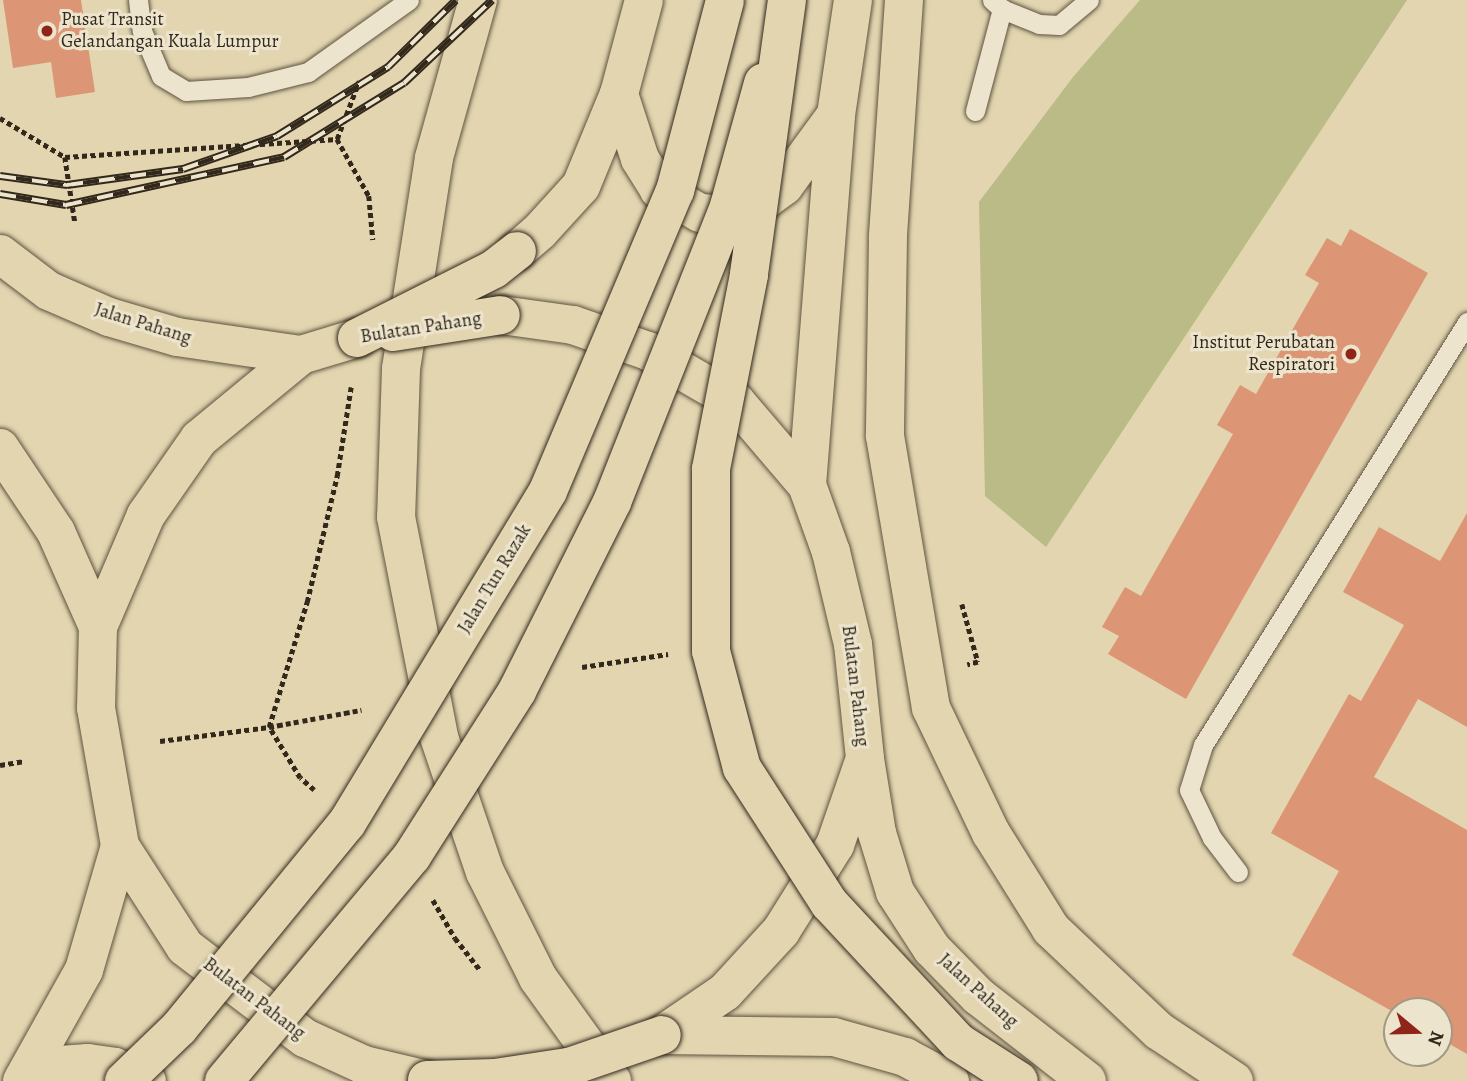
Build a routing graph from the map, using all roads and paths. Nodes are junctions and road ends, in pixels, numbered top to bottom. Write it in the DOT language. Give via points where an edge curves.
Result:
graph roads {
  1 [pos="138,0"];
  2 [pos="409,0"];
  3 [pos="478,0"];
  4 [pos="645,0"];
  5 [pos="725,0"];
  6 [pos="787,0"];
  7 [pos="853,0"];
  8 [pos="904,0"];
  9 [pos="1089,0"];
  10 [pos="997,4"];
  11 [pos="365,32"];
  12 [pos="619,94"];
  13 [pos="975,111"];
  14 [pos="836,115"];
  15 [pos="337,139"];
  16 [pos="65,157"];
  17 [pos="75,222"];
  18 [pos="0,254"];
  19 [pos="1467,322"];
  20 [pos="357,338"];
  21 [pos="301,355"];
  22 [pos="0,448"];
  23 [pos="807,485"];
  24 [pos="964,610"];
  25 [pos="98,626"];
  26 [pos="681,652"];
  27 [pos="978,662"];
  28 [pos="582,667"];
  29 [pos="269,727"];
  30 [pos="160,741"];
  31 [pos="865,759"];
  32 [pos="24,761"];
  33 [pos="0,765"];
  34 [pos="120,846"];
  35 [pos="1238,872"];
  36 [pos="662,1035"];
  37 [pos="22,1081"];
  38 [pos="40,1081"];
  39 [pos="124,1081"];
  40 [pos="147,1081"];
  41 [pos="224,1081"];
  42 [pos="426,1081"];
  43 [pos="612,1081"];
  44 [pos="950,1081"];
  45 [pos="1019,1081"];
  46 [pos="1087,1081"];
  47 [pos="1234,1081"];
  1 -- 11 [label="lane" via="142,31 161,76 186,91 248,87 308,72"];
  2 -- 11 [label="lane"];
  3 -- 43 [label="main road" via="434,158 413,290 401,369 396,517 439,737 485,872 538,978"];
  4 -- 12 [label="main road"];
  5 -- 39 [label="main road, Jalan Tun Razak, bridge" via="675,191 548,491 347,823 179,1028"];
  6 -- 41 [label="main road, bridge" via="729,205 612,502 517,691 412,856"];
  6 -- 45 [label="main road, bridge" via="749,275 711,469 711,651 741,768 829,903 958,1042"];
  7 -- 14 [label="main road"];
  8 -- 47 [label="main road" via="888,237 885,436 931,708 991,833 1051,929 1159,1031"];
  9 -- 10 [label="lane" via="1059,25 1038,24"];
  10 -- 13 [label="lane"];
  11 -- 15 [label="path" via="368,55"];
  12 -- 14 [label="main road" via="640,159 659,190 700,214 744,216 783,186"];
  12 -- 20 [label="main road, bridge" via="581,186 540,231 494,269"];
  14 -- 23 [label="main road"];
  16 -- 17 [label="path"];
  18 -- 21 [label="main road, Jalan Pahang" via="49,291 108,317 177,337"];
  19 -- 35 [label="lane" via="1203,745 1189,790 1212,838"];
  20 -- 21 [label="main road, Bulatan Pahang"];
  20 -- 23 [label="main road, Bulatan Pahang, bridge" via="501,315 573,326 649,351 736,402"];
  21 -- 25 [label="main road, Bulatan Pahang" via="199,439 146,515"];
  22 -- 25 [label="main road" via="56,531"];
  23 -- 31 [label="main road, Bulatan Pahang" via="831,552 853,643"];
  24 -- 27 [label="path"];
  25 -- 34 [label="main road, Bulatan Pahang" via="96,708"];
  26 -- 28 [label="path"];
  29 -- 30 [label="path"];
  31 -- 36 [label="main road, Bulatan Pahang" via="835,845 781,931 726,992"];
  31 -- 46 [label="main road, Jalan Pahang" via="877,833 895,892 932,949 978,996"];
  32 -- 33 [label="path"];
  34 -- 37 [label="main road" via="84,970"];
  34 -- 42 [label="main road, Bulatan Pahang" via="185,947 244,993 304,1038 364,1065"];
  36 -- 42 [label="main road, Bulatan Pahang, bridge" via="569,1067 495,1078"];
  36 -- 44 [label="main road" via="834,1037 905,1057"];
  38 -- 40 [label="main road" via="60,1065 88,1063 115,1067"];
}
